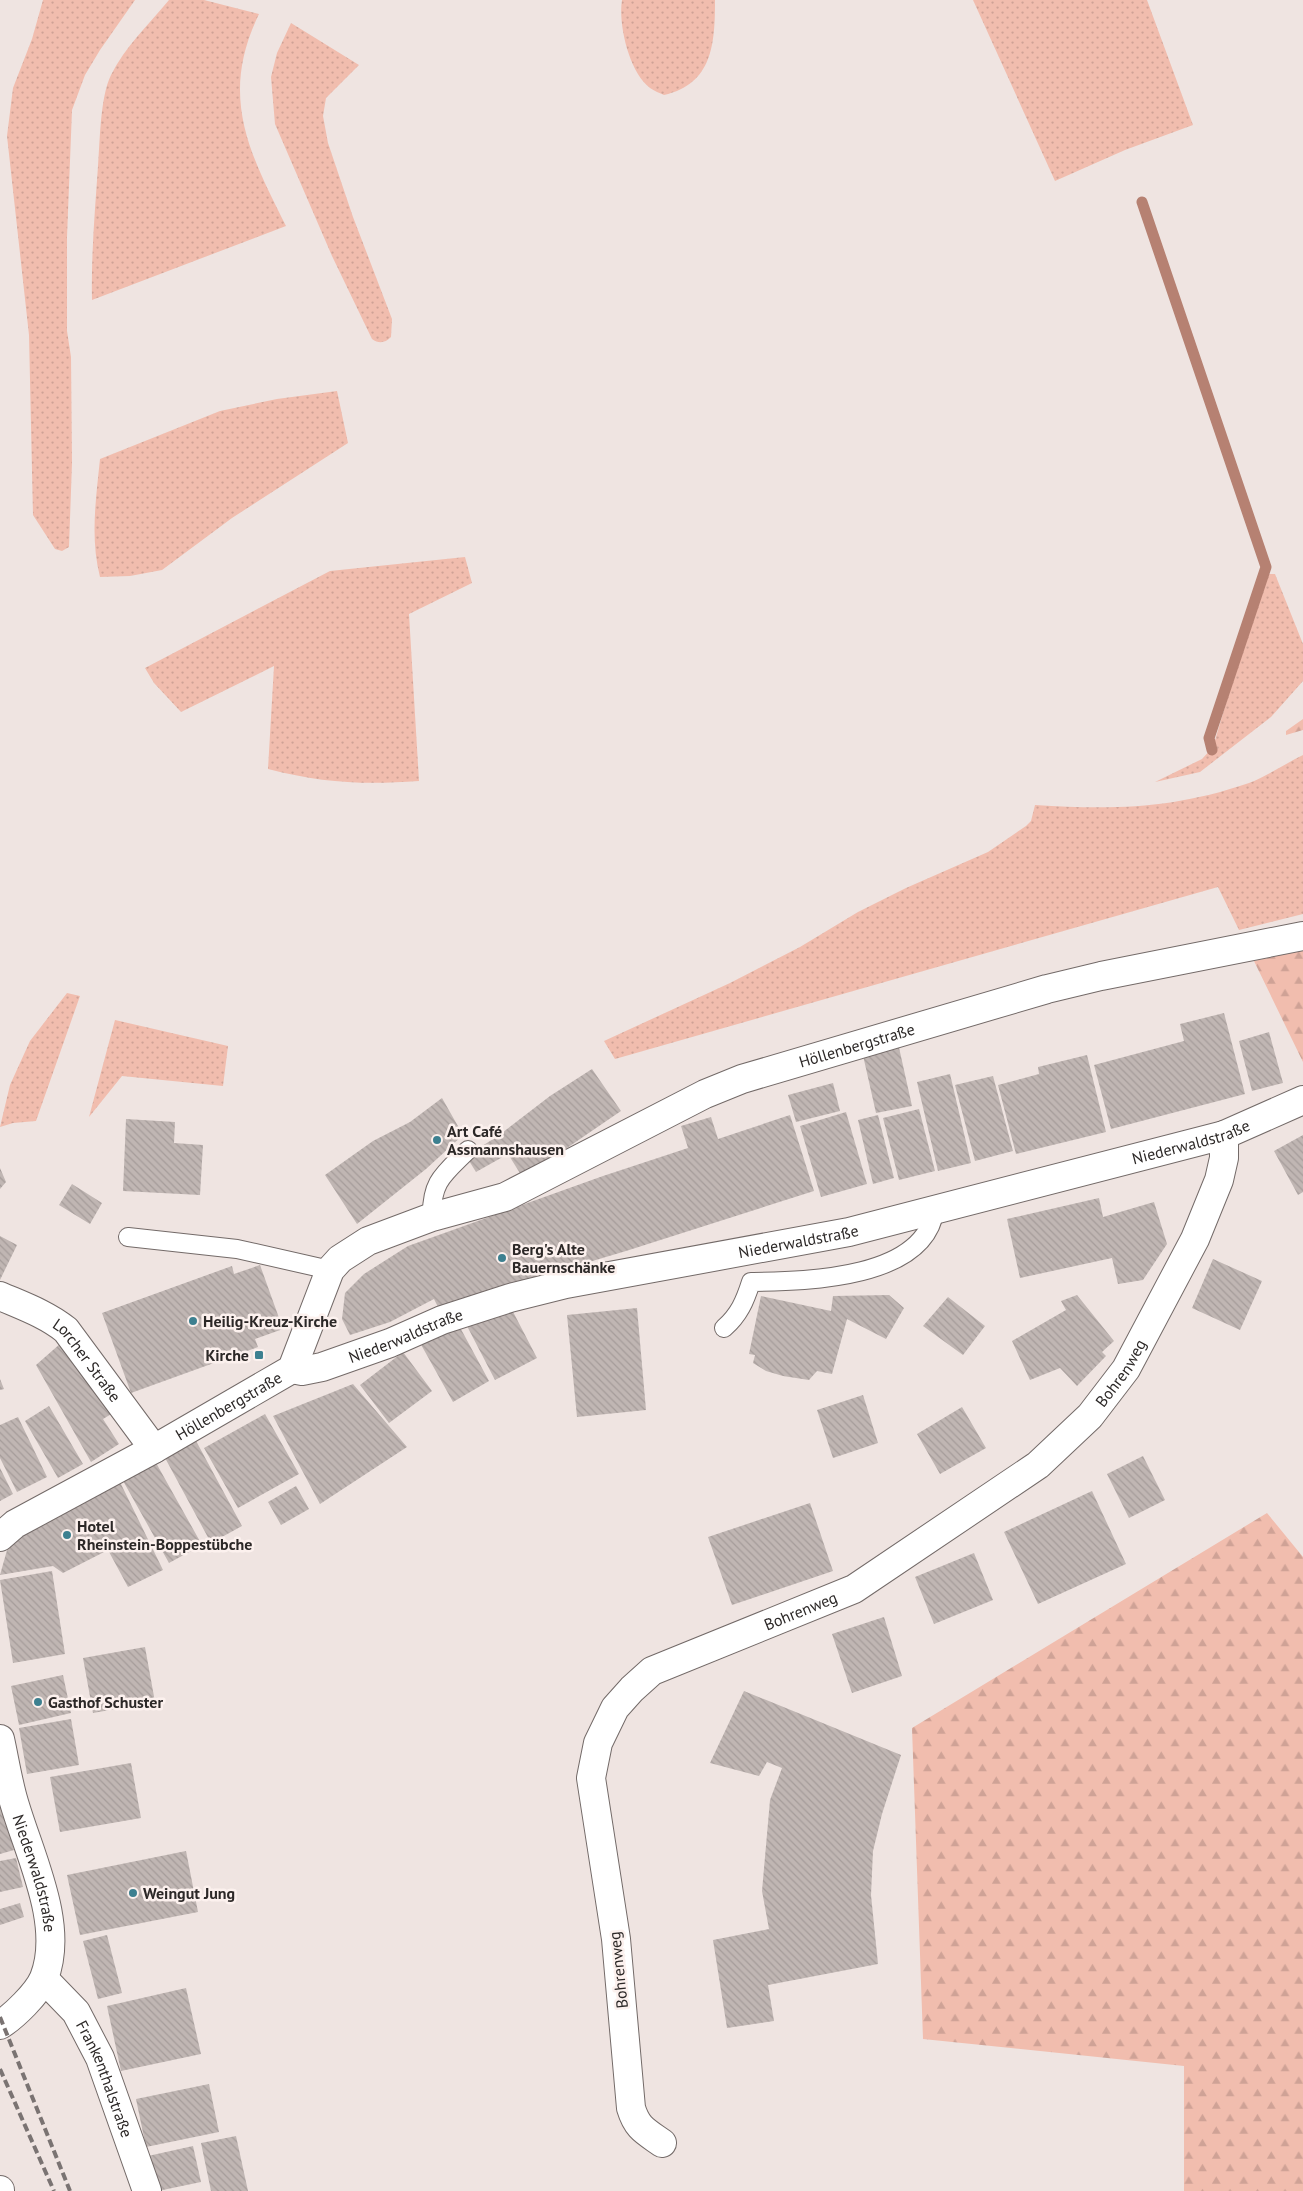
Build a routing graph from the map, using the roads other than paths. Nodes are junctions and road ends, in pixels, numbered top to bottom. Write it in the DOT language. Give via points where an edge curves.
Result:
graph roads {
  1 [pos="1303,936"];
  2 [pos="1303,1100"];
  3 [pos="1224,1136"];
  4 [pos="468,1150"];
  5 [pos="935,1209"];
  6 [pos="432,1217"];
  7 [pos="128,1237"];
  8 [pos="330,1270"];
  9 [pos="0,1296"];
  10 [pos="724,1328"];
  11 [pos="292,1369"];
  12 [pos="154,1449"];
  13 [pos="0,1537"];
  14 [pos="0,1739"];
  15 [pos="44,1979"];
  16 [pos="0,2025"];
  17 [pos="662,2143"];
  18 [pos="147,2191"];
  1 -- 6 [label="street, Höllenbergstraße" via="1047,989 742,1079 705,1094 505,1196"];
  2 -- 3 [label="street, Niederwaldstraße"];
  3 -- 5 [label="street, Niederwaldstraße"];
  3 -- 17 [label="street, Bohrenweg" via="1219,1180 1195,1239 1126,1369 1090,1416 1038,1465 854,1589 652,1671 615,1708 598,1743 591,1778 616,1939 631,2108 635,2121"];
  4 -- 6 [label="lane" via="436,1183 431,1200"];
  5 -- 10 [label="lane" via="928,1234 910,1249 870,1270 840,1277 751,1282 744,1304"];
  5 -- 11 [label="street, Niederwaldstraße" via="849,1232 566,1284 442,1320 322,1367"];
  6 -- 8 [label="street, Höllenbergstraße" via="368,1241"];
  7 -- 8 [label="lane" via="237,1249"];
  8 -- 11 [label="street, Höllenbergstraße"];
  9 -- 12 [label="street, Lorcher Straße" via="42,1314 66,1330"];
  11 -- 12 [label="street, Höllenbergstraße"];
  12 -- 13 [label="street" via="15,1524"];
  14 -- 15 [label="street, Niederwaldstraße" via="12,1795 40,1878 45,1905 49,1949"];
  15 -- 16 [label="street" via="25,2004"];
  15 -- 18 [label="street, Frankenthalstraße" via="76,2012 100,2058"];
}
